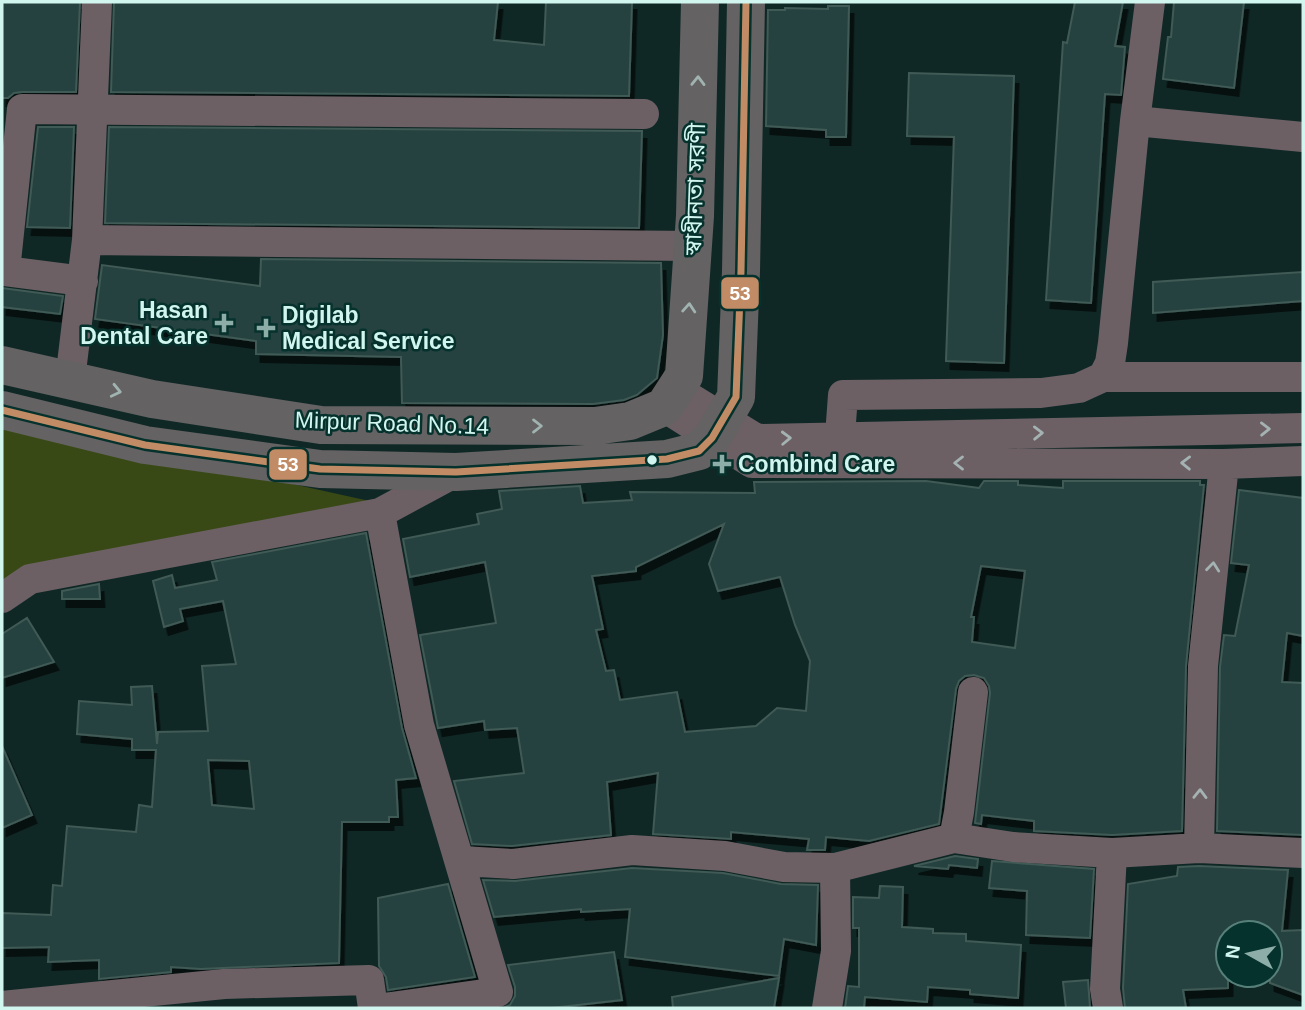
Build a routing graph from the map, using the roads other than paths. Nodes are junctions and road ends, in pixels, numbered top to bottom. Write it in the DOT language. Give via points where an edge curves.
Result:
graph roads {
  1 [pos="97,2"];
  2 [pos="700,2"];
  3 [pos="746,2"];
  4 [pos="1150,2"];
  5 [pos="93,110"];
  6 [pos="644,114"];
  7 [pos="1135,121"];
  8 [pos="1303,137"];
  9 [pos="88,240"];
  10 [pos="693,246"];
  11 [pos="83,281"];
  12 [pos="2,365"];
  13 [pos="1103,377"];
  14 [pos="1303,377"];
  15 [pos="70,380"];
  16 [pos="675,391"];
  17 [pos="2,410"];
  18 [pos="718,428"];
  19 [pos="1303,428"];
  20 [pos="841,436"];
  21 [pos="1303,461"];
  22 [pos="1224,470"];
  23 [pos="456,472"];
  24 [pos="1303,481"];
  25 [pos="380,513"];
  26 [pos="2,598"];
  27 [pos="973,692"];
  28 [pos="954,838"];
  29 [pos="1199,848"];
  30 [pos="1112,853"];
  31 [pos="1303,853"];
  32 [pos="461,861"];
  33 [pos="835,868"];
  34 [pos="2,1006"];
  35 [pos="373,1008"];
  36 [pos="384,1008"];
  37 [pos="827,1008"];
  38 [pos="1108,1008"];
  1 -- 5 [label="street"];
  10 -- 2 [label="main road, স্বাধীনতা সরণী, one-way"];
  3 -- 18 [label="main road, স্বাধীনতা সরণী" via="736,397"];
  4 -- 7 [label="street"];
  5 -- 6 [label="street"];
  5 -- 9 [label="street"];
  5 -- 11 [label="street" via="22,109 5,271"];
  7 -- 8 [label="street"];
  7 -- 13 [label="street" via="1113,344"];
  9 -- 10 [label="street"];
  9 -- 11 [label="street"];
  16 -- 10 [label="main road, স্বাধীনতা সরণী, one-way"];
  11 -- 15 [label="street"];
  12 -- 15 [label="main road, Mirpur Road No.14"];
  13 -- 14 [label="street"];
  13 -- 20 [label="street" via="1079,388 1041,393 843,395"];
  15 -- 16 [label="main road, Mirpur Road No.14, one-way" via="152,399 321,425 595,426 631,421"];
  16 -- 18 [label="street"];
  17 -- 23 [label="main road, Mirpur Road No.14" via="145,445 320,469"];
  18 -- 20 [label="street, one-way" via="757,439"];
  22 -- 18 [label="street, one-way" via="752,463"];
  18 -- 23 [label="main road, Mirpur Road No.14" via="699,451 667,459"];
  20 -- 19 [label="street, one-way"];
  21 -- 22 [label="street"];
  22 -- 24 [label="street"];
  29 -- 22 [label="street, one-way" via="1203,666"];
  23 -- 25 [label="street"];
  25 -- 26 [label="street" via="30,579"];
  25 -- 32 [label="street" via="419,724"];
  27 -- 28 [label="street"];
  28 -- 30 [label="street"];
  28 -- 33 [label="street"];
  29 -- 30 [label="street"];
  29 -- 31 [label="street"];
  30 -- 38 [label="street"];
  32 -- 33 [label="street" via="513,864 632,850 725,856 784,867"];
  32 -- 36 [label="street" via="498,992"];
  33 -- 37 [label="street" via="836,951"];
  34 -- 35 [label="street" via="224,984 369,981"];
}
